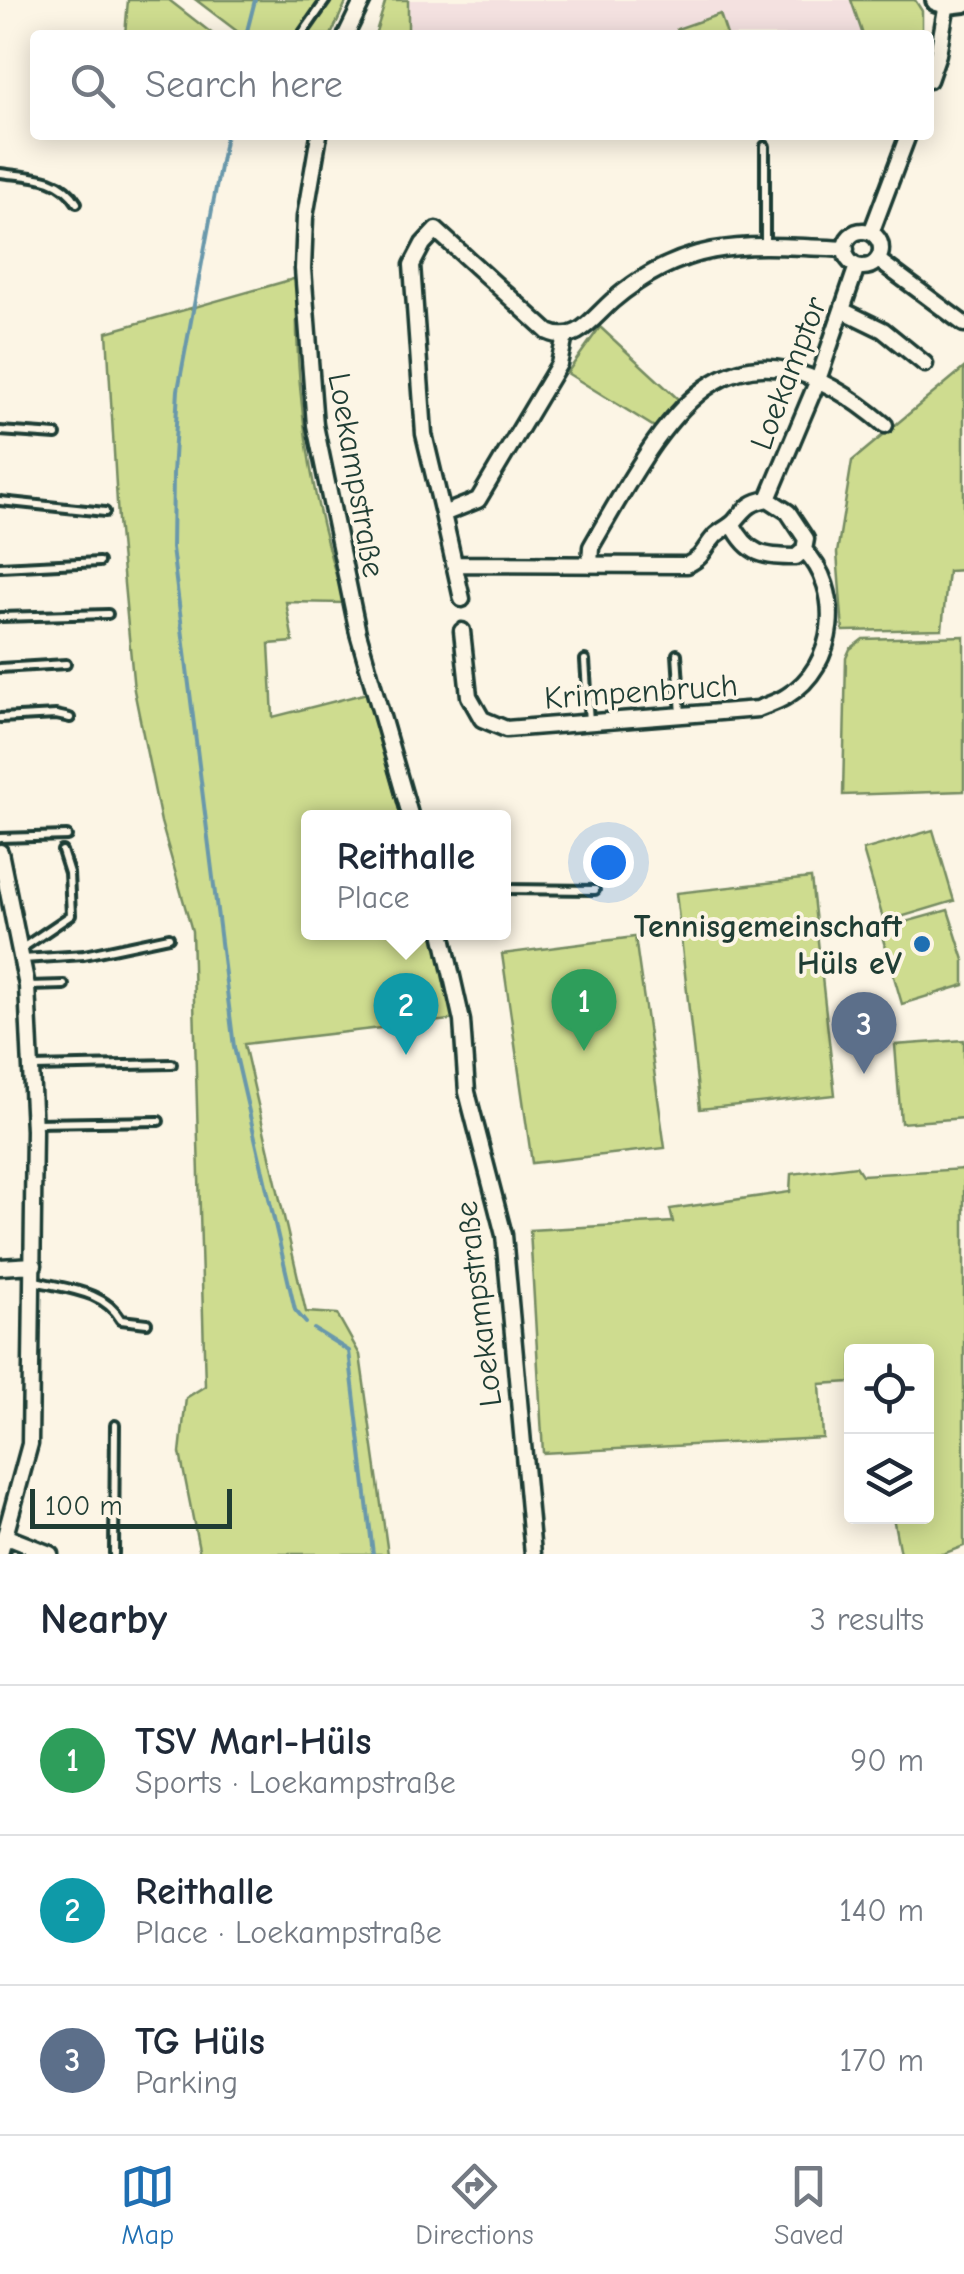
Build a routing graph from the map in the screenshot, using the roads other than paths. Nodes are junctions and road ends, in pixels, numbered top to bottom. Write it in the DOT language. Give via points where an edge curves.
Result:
graph roads {
  1 [pos="326,0"];
  2 [pos="362,0"];
  3 [pos="949,1"];
  4 [pos="305,30"];
  5 [pos="348,30"];
  6 [pos="934,66"];
  7 [pos="318,140"];
  8 [pos="906,140"];
  9 [pos="766,146"];
  10 [pos="0,174"];
  11 [pos="77,203"];
  12 [pos="871,233"];
  13 [pos="765,244"];
  14 [pos="846,249"];
  15 [pos="878,260"];
  16 [pos="857,266"];
  17 [pos="844,310"];
  18 [pos="964,324"];
  19 [pos="566,336"];
  20 [pos="925,364"];
  21 [pos="818,380"];
  22 [pos="885,425"];
  23 [pos="0,432"];
  24 [pos="56,435"];
  25 [pos="768,499"];
  26 [pos="0,500"];
  27 [pos="105,512"];
  28 [pos="443,514"];
  29 [pos="733,525"];
  30 [pos="804,550"];
  31 [pos="99,562"];
  32 [pos="456,564"];
  33 [pos="590,565"];
  34 [pos="0,567"];
  35 [pos="462,599"];
  36 [pos="108,614"];
  37 [pos="0,617"];
  38 [pos="462,631"];
  39 [pos="677,654"];
  40 [pos="585,660"];
  41 [pos="66,664"];
  42 [pos="0,668"];
  43 [pos="681,716"];
  44 [pos="0,718"];
  45 [pos="70,718"];
  46 [pos="589,723"];
  47 [pos="408,810"];
  48 [pos="68,836"];
  49 [pos="0,838"];
  50 [pos="62,850"];
  51 [pos="0,852"];
  52 [pos="511,889"];
  53 [pos="596,890"];
  54 [pos="169,937"];
  55 [pos="444,940"];
  56 [pos="20,954"];
  57 [pos="64,985"];
  58 [pos="27,986"];
  59 [pos="172,1064"];
  60 [pos="31,1066"];
  61 [pos="159,1121"];
  62 [pos="34,1123"];
  63 [pos="0,1267"];
  64 [pos="34,1273"];
  65 [pos="147,1323"];
  66 [pos="114,1425"];
  67 [pos="7,1537"];
  68 [pos="0,1554"];
  69 [pos="50,1554"];
  70 [pos="114,1554"];
  71 [pos="533,1554"];
  1 -- 4 [label="lane"];
  2 -- 5 [label="street"];
  3 -- 6 [label="street"];
  7 -- 47 [label="street, Loekampstraße" via="303,269 315,425 358,633"];
  8 -- 12 [label="street"];
  9 -- 13 [label="lane"];
  10 -- 11 [label="lane" via="56,181"];
  12 -- 14 [label="street" via="854,234"];
  12 -- 15 [label="street" via="880,242"];
  13 -- 14 [label="street"];
  13 -- 19 [label="street" via="684,258 630,286"];
  14 -- 16 [label="street, Loekamptor"];
  15 -- 16 [label="street, Loekamptor"];
  15 -- 18 [label="street"];
  16 -- 17 [label="street, Loekamptor"];
  17 -- 20 [label="street" via="884,330"];
  17 -- 21 [label="street, Loekamptor"];
  19 -- 28 [label="street" via="560,364 478,500"];
  19 -- 28 [label="street" via="548,332 436,230 423,244 412,266 418,374"];
  21 -- 22 [label="street"];
  21 -- 25 [label="street, Loekamptor"];
  21 -- 33 [label="street" via="768,368 736,372 686,402 607,519 591,547"];
  23 -- 24 [label="lane"];
  25 -- 29 [label="street" via="742,510"];
  25 -- 30 [label="street" via="788,512 806,538"];
  26 -- 27 [label="lane"];
  28 -- 32 [label="street"];
  29 -- 30 [label="street" via="756,552 796,557"];
  29 -- 33 [label="street" via="686,564"];
  30 -- 43 [label="street, Krimpenbruch" via="819,564 831,619 821,659 807,678 789,696 758,709"];
  31 -- 34 [label="lane"];
  32 -- 33 [label="street"];
  32 -- 35 [label="street"];
  36 -- 37 [label="lane"];
  38 -- 46 [label="street, Krimpenbruch" via="469,696 482,719 506,728"];
  39 -- 43 [label="lane"];
  40 -- 46 [label="lane"];
  41 -- 42 [label="lane"];
  43 -- 46 [label="street, Krimpenbruch"];
  44 -- 45 [label="lane"];
  48 -- 49 [label="lane"];
  50 -- 56 [label="lane" via="71,915"];
  51 -- 56 [label="street"];
  52 -- 53 [label="lane"];
  54 -- 56 [label="lane" via="84,955"];
  55 -- 71 [label="street, Loekampstraße" via="462,1021 467,1092 504,1235"];
  56 -- 58 [label="street"];
  57 -- 58 [label="lane"];
  58 -- 60 [label="street"];
  59 -- 60 [label="lane"];
  60 -- 62 [label="street"];
  61 -- 62 [label="lane"];
  62 -- 64 [label="street"];
  63 -- 64 [label="street"];
  64 -- 65 [label="lane" via="111,1303 120,1320"];
  64 -- 67 [label="street" via="30,1444"];
  66 -- 70 [label="lane"];
  67 -- 68 [label="street"];
  67 -- 69 [label="street"];
}
